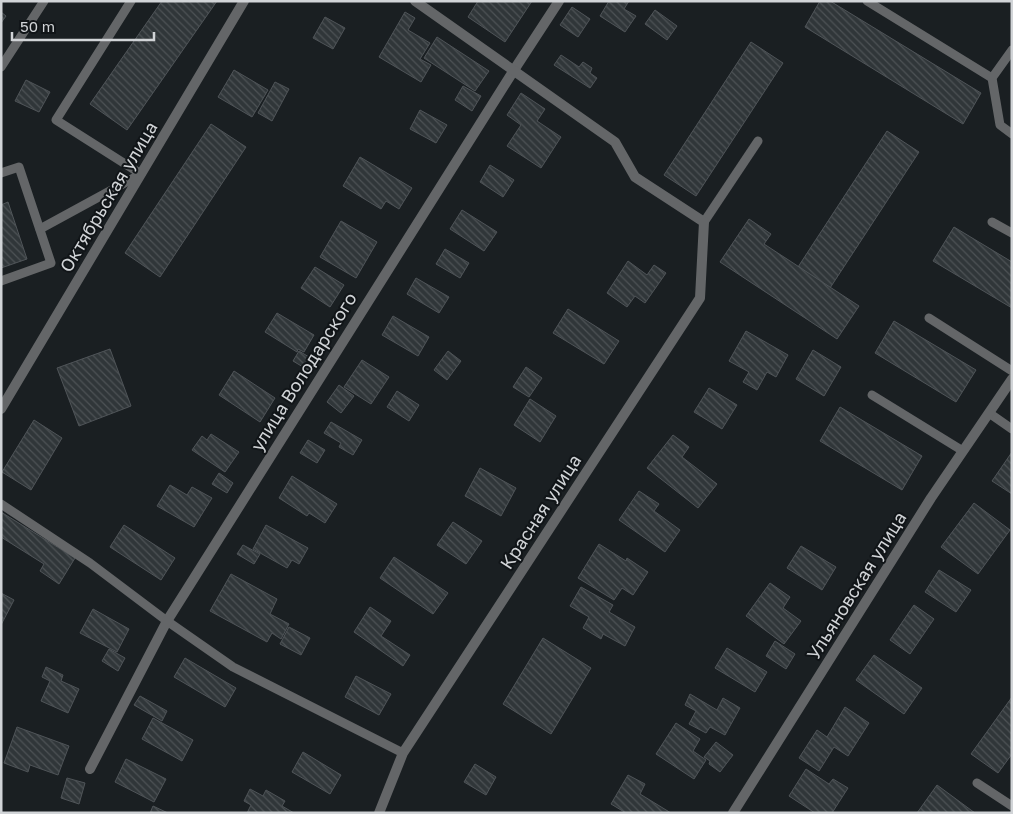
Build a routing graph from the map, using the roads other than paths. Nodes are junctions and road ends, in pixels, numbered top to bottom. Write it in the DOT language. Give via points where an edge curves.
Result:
graph roads {
  1 [pos="44,1"];
  2 [pos="131,1"];
  3 [pos="244,1"];
  4 [pos="416,1"];
  5 [pos="560,1"];
  6 [pos="867,1"];
  7 [pos="1012,50"];
  8 [pos="1,67"];
  9 [pos="514,70"];
  10 [pos="992,78"];
  11 [pos="1012,134"];
  12 [pos="758,141"];
  13 [pos="1,174"];
  14 [pos="141,174"];
  15 [pos="704,222"];
  16 [pos="992,222"];
  17 [pos="40,229"];
  18 [pos="1012,233"];
  19 [pos="1,281"];
  20 [pos="929,318"];
  21 [pos="1012,371"];
  22 [pos="1012,378"];
  23 [pos="872,395"];
  24 [pos="1,409"];
  25 [pos="989,413"];
  26 [pos="1012,429"];
  27 [pos="963,451"];
  28 [pos="1,504"];
  29 [pos="167,621"];
  30 [pos="403,753"];
  31 [pos="90,769"];
  32 [pos="977,783"];
  33 [pos="1012,806"];
  34 [pos="379,813"];
  35 [pos="733,813"];
  1 -- 8 [label="lane"];
  2 -- 14 [label="lane" via="56,120"];
  3 -- 14 [label="street, Октябрьская улица"];
  4 -- 9 [label="street"];
  5 -- 9 [label="street, улица Володарского"];
  6 -- 10 [label="lane"];
  7 -- 10 [label="lane"];
  9 -- 15 [label="street" via="615,142 635,177"];
  9 -- 29 [label="street, улица Володарского"];
  10 -- 11 [label="lane" via="1000,125"];
  12 -- 15 [label="lane"];
  13 -- 17 [label="lane" via="19,166"];
  14 -- 17 [label="lane"];
  14 -- 24 [label="street, Октябрьская улица"];
  15 -- 30 [label="street, Красная улица" via="700,298"];
  16 -- 18 [label="lane"];
  17 -- 19 [label="lane" via="51,263"];
  20 -- 21 [label="lane"];
  22 -- 25 [label="street, Ульяновская улица"];
  23 -- 27 [label="lane"];
  25 -- 26 [label="lane"];
  25 -- 27 [label="street, Ульяновская улица"];
  27 -- 35 [label="street, Ульяновская улица"];
  28 -- 29 [label="lane" via="90,563"];
  29 -- 30 [label="lane" via="233,667"];
  29 -- 31 [label="street, улица Володарского"];
  30 -- 34 [label="street, Красная улица"];
  32 -- 33 [label="lane"];
}
